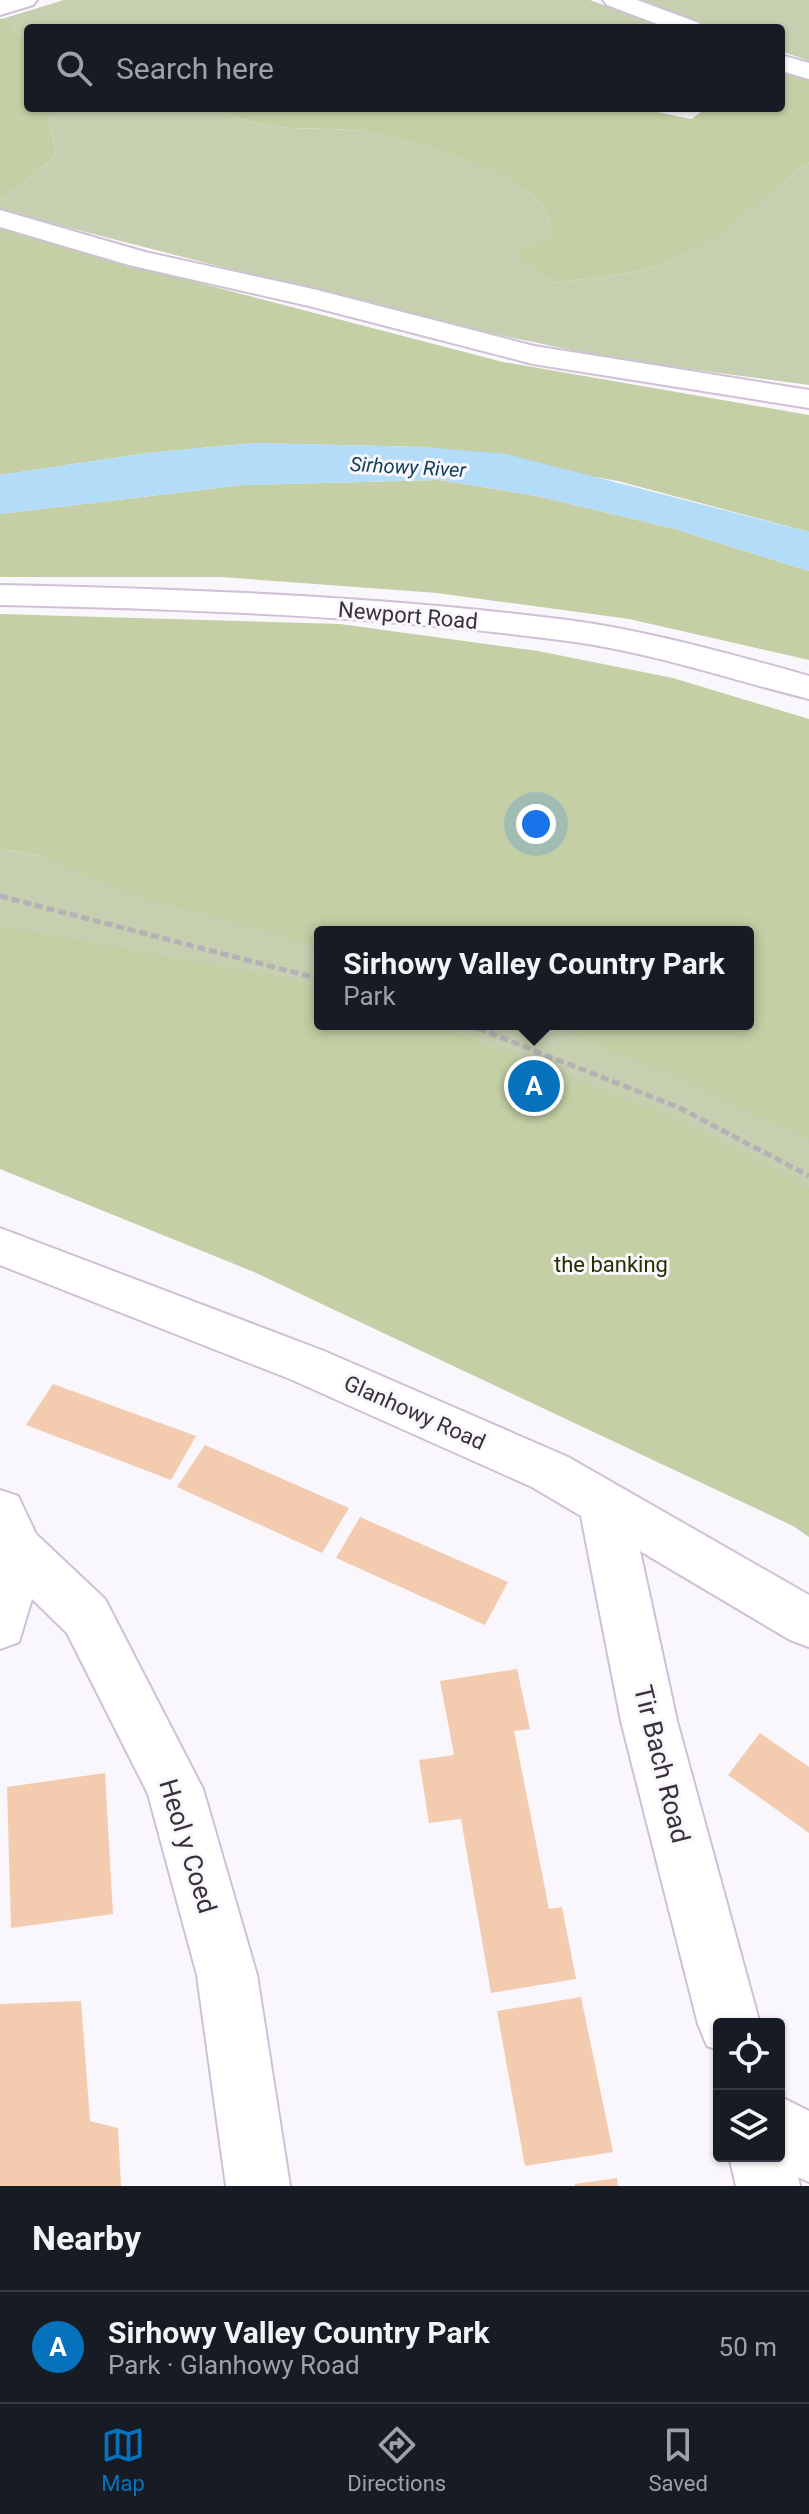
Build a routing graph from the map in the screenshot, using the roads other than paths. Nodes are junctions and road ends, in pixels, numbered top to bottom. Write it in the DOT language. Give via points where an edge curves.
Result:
graph roads {
  1 [pos="25,0"];
  2 [pos="615,0"];
  3 [pos="0,8"];
  4 [pos="679,24"];
  5 [pos="785,64"];
  6 [pos="809,71"];
  7 [pos="0,218"];
  8 [pos="809,399"];
  9 [pos="0,595"];
  10 [pos="809,688"];
  11 [pos="0,1246"];
  12 [pos="604,1502"];
  13 [pos="9,1531"];
  14 [pos="809,1623"];
  15 [pos="0,1625"];
  16 [pos="727,2018"];
  17 [pos="785,2132"];
  18 [pos="809,2150"];
  19 [pos="762,2162"];
  20 [pos="258,2186"];
  21 [pos="768,2186"];
  1 -- 3 [label="street"];
  2 -- 4 [label="street"];
  5 -- 6 [label="street"];
  7 -- 8 [label="street" via="139,259 533,355"];
  9 -- 10 [label="street, Newport Road" via="189,599 570,631 724,663"];
  11 -- 12 [label="street, Glanhowy Road" via="320,1371 550,1472"];
  12 -- 14 [label="street, Glanhowy Road"];
  12 -- 16 [label="street, Tir Bach Road" via="649,1721"];
  13 -- 15 [label="street"];
  13 -- 20 [label="street, Heol y Coed" via="86,1616 175,1789 227,1975"];
  17 -- 18 [label="street"];
  19 -- 21 [label="street"];
}
